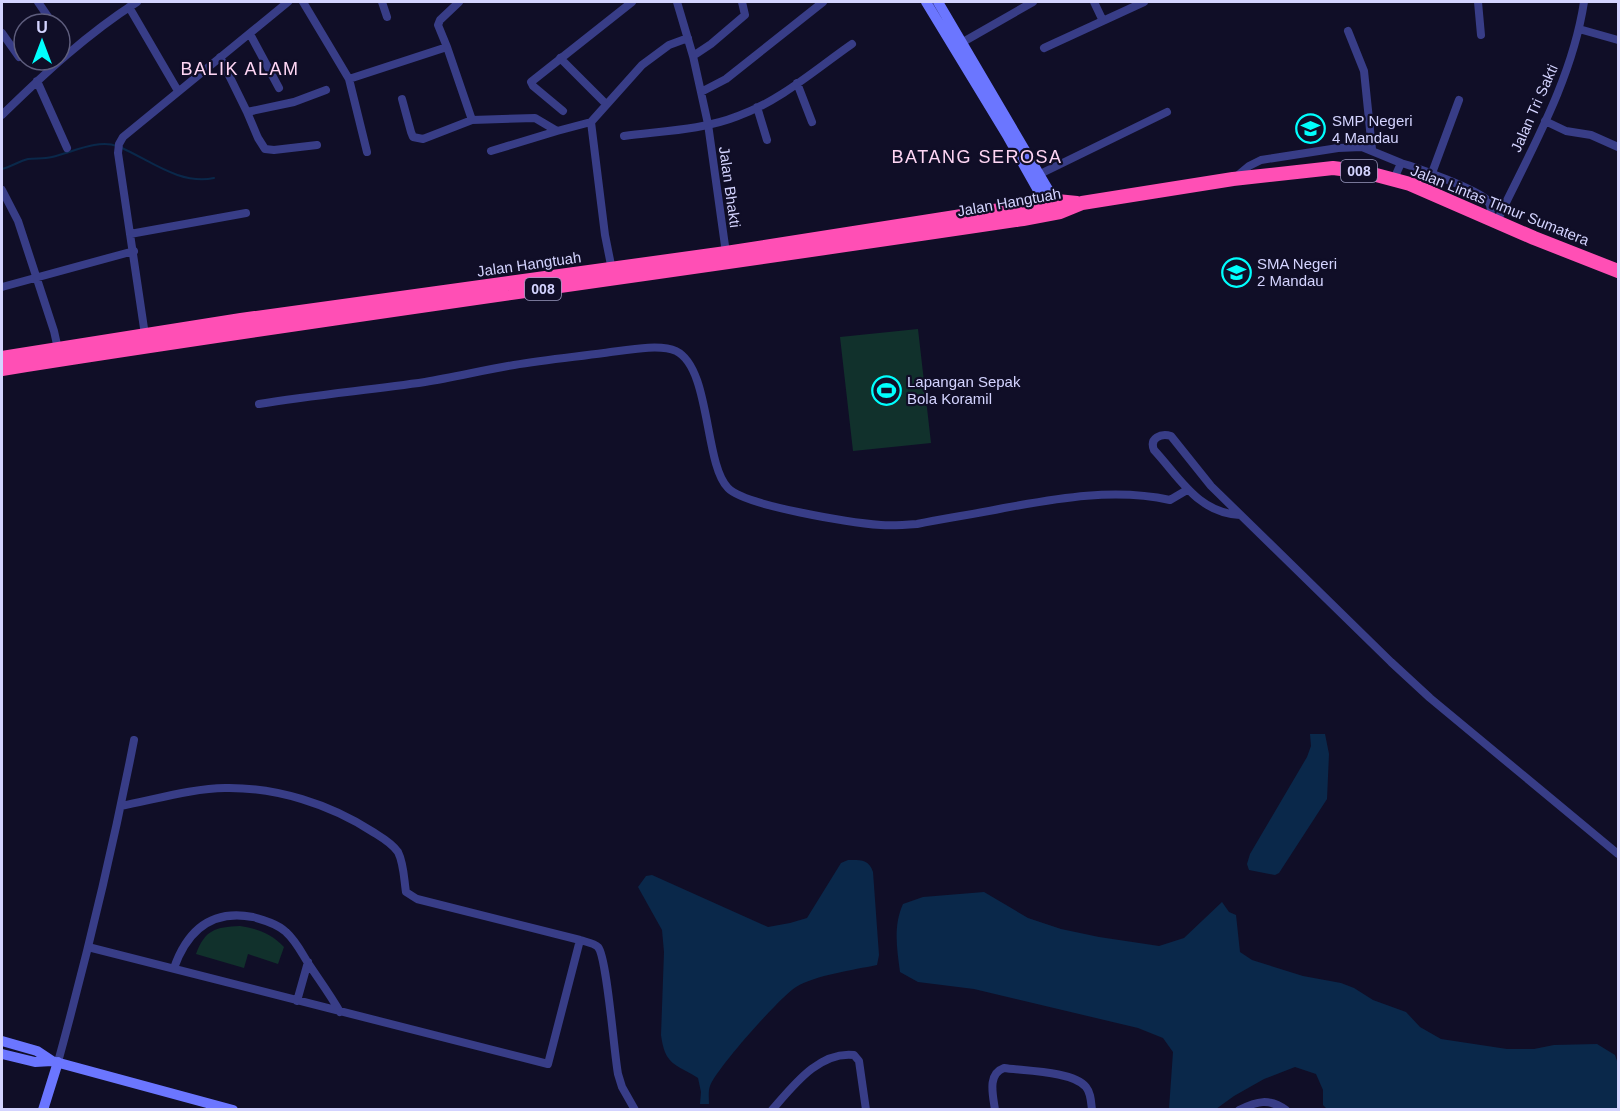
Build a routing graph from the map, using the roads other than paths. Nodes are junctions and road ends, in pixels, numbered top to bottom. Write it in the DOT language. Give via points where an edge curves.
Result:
graph roads {
  1 [pos="137,2"];
  2 [pos="288,2"];
  3 [pos="303,2"];
  4 [pos="382,2"];
  5 [pos="459,2"];
  6 [pos="632,2"];
  7 [pos="677,2"];
  8 [pos="742,2"];
  9 [pos="823,2"];
  10 [pos="926,2"];
  11 [pos="938,2"];
  12 [pos="1033,2"];
  13 [pos="1094,2"];
  14 [pos="1144,2"];
  15 [pos="1478,2"];
  16 [pos="1584,2"];
  17 [pos="129,7"];
  18 [pos="387,17"];
  19 [pos="1103,21"];
  20 [pos="1579,29"];
  21 [pos="1348,31"];
  22 [pos="2,33"];
  23 [pos="250,34"];
  24 [pos="1481,35"];
  25 [pos="688,38"];
  26 [pos="1618,40"];
  27 [pos="963,42"];
  28 [pos="852,44"];
  29 [pos="12,47"];
  30 [pos="447,47"];
  31 [pos="1044,48"];
  32 [pos="693,56"];
  33 [pos="220,57"];
  34 [pos="560,58"];
  35 [pos="977,78"];
  36 [pos="349,79"];
  37 [pos="37,81"];
  38 [pos="797,83"];
  39 [pos="279,88"];
  40 [pos="326,90"];
  41 [pos="178,91"];
  42 [pos="701,92"];
  43 [pos="402,99"];
  44 [pos="1459,100"];
  45 [pos="606,104"];
  46 [pos="758,106"];
  47 [pos="563,111"];
  48 [pos="247,112"];
  49 [pos="1167,112"];
  50 [pos="2,115"];
  51 [pos="472,120"];
  52 [pos="1545,121"];
  53 [pos="591,122"];
  54 [pos="812,122"];
  55 [pos="708,124"];
  56 [pos="557,131"];
  57 [pos="624,136"];
  58 [pos="767,140"];
  59 [pos="316,145"];
  60 [pos="1618,147"];
  61 [pos="68,148"];
  62 [pos="1372,149"];
  63 [pos="492,151"];
  64 [pos="367,152"];
  65 [pos="1401,163"];
  66 [pos="1432,173"];
  67 [pos="1040,174"];
  68 [pos="1233,179"];
  69 [pos="1394,179"];
  70 [pos="2,190"];
  71 [pos="1082,203"];
  72 [pos="1053,207"];
  73 [pos="246,213"];
  74 [pos="1494,220"];
  75 [pos="130,234"];
  76 [pos="821,244"];
  77 [pos="134,251"];
  78 [pos="726,253"];
  79 [pos="612,270"];
  80 [pos="1618,271"];
  81 [pos="37,278"];
  82 [pos="2,287"];
  83 [pos="216,330"];
  84 [pos="145,335"];
  85 [pos="58,349"];
  86 [pos="2,358"];
  87 [pos="2,369"];
  88 [pos="259,404"];
  89 [pos="1187,490"];
  90 [pos="1240,515"];
  91 [pos="134,740"];
  92 [pos="121,806"];
  93 [pos="1618,854"];
  94 [pos="580,940"];
  95 [pos="88,947"];
  96 [pos="308,962"];
  97 [pos="174,968"];
  98 [pos="297,1001"];
  99 [pos="340,1012"];
  100 [pos="2,1041"];
  101 [pos="2,1054"];
  102 [pos="55,1061"];
  103 [pos="43,1110"];
  104 [pos="233,1110"];
  105 [pos="636,1110"];
  106 [pos="772,1110"];
  107 [pos="866,1110"];
  108 [pos="995,1110"];
  109 [pos="1092,1110"];
  110 [pos="1239,1110"];
  111 [pos="1286,1110"];
  1 -- 17 [label="street"];
  2 -- 23 [label="street"];
  3 -- 36 [label="street"];
  4 -- 18 [label="street"];
  5 -- 30 [label="street" via="438,25"];
  6 -- 34 [label="street"];
  7 -- 25 [label="street, Jalan Bhakti"];
  8 -- 32 [label="street" via="745,15"];
  9 -- 42 [label="street" via="726,78"];
  10 -- 35 [label="street"];
  11 -- 27 [label="street"];
  12 -- 27 [label="street"];
  13 -- 19 [label="street"];
  14 -- 19 [label="street"];
  15 -- 24 [label="street"];
  16 -- 20 [label="street, Jalan Tri Sakti"];
  17 -- 37 [label="street"];
  17 -- 41 [label="street"];
  19 -- 31 [label="street"];
  20 -- 26 [label="street"];
  20 -- 52 [label="street, Jalan Tri Sakti" via="1565,77"];
  21 -- 62 [label="street" via="1364,71"];
  22 -- 29 [label="street"];
  23 -- 33 [label="street"];
  23 -- 39 [label="street"];
  25 -- 32 [label="street, Jalan Bhakti"];
  25 -- 45 [label="street" via="669,45 642,65"];
  27 -- 35 [label="street"];
  28 -- 38 [label="street"];
  30 -- 36 [label="street"];
  30 -- 51 [label="street"];
  32 -- 42 [label="street, Jalan Bhakti"];
  33 -- 41 [label="street"];
  33 -- 48 [label="street"];
  34 -- 45 [label="street"];
  34 -- 47 [label="street" via="531,84"];
  35 -- 67 [label="street"];
  35 -- 72 [label="street" via="1008,137"];
  36 -- 64 [label="street"];
  37 -- 50 [label="street"];
  37 -- 61 [label="street"];
  38 -- 46 [label="street"];
  38 -- 54 [label="street"];
  40 -- 48 [label="street"];
  41 -- 75 [label="street" via="119,144"];
  42 -- 55 [label="street, Jalan Bhakti"];
  43 -- 51 [label="street" via="411,132 418,139"];
  44 -- 66 [label="street"];
  45 -- 53 [label="street"];
  46 -- 55 [label="street"];
  46 -- 58 [label="street"];
  48 -- 59 [label="street" via="266,149"];
  49 -- 67 [label="street"];
  51 -- 56 [label="street" via="535,118"];
  52 -- 60 [label="street"];
  52 -- 74 [label="street, Jalan Tri Sakti"];
  53 -- 56 [label="street"];
  53 -- 79 [label="street"];
  55 -- 57 [label="street"];
  55 -- 78 [label="street, Jalan Bhakti"];
  56 -- 63 [label="street"];
  62 -- 65 [label="street"];
  62 -- 68 [label="street" via="1338,148 1262,160"];
  65 -- 66 [label="street"];
  65 -- 69 [label="street"];
  66 -- 74 [label="street" via="1486,198"];
  67 -- 72 [label="street"];
  68 -- 69 [label="highway, Jalan Lintas Timur Sumatera / 008" via="1333,168"];
  68 -- 71 [label="highway, Jalan Lintas Timur Sumatera / 008"];
  69 -- 74 [label="highway, Jalan Lintas Timur Sumatera / 008"];
  70 -- 81 [label="street" via="18,221"];
  71 -- 72 [label="highway, Jalan Hangtuah / 008"];
  72 -- 76 [label="highway, Jalan Hangtuah / 008"];
  73 -- 75 [label="street"];
  74 -- 80 [label="highway, Jalan Lintas Timur Sumatera / 008"];
  75 -- 77 [label="street"];
  76 -- 78 [label="highway, Jalan Hangtuah / 008"];
  76 -- 83 [label="highway, Jalan Hangtuah / 008"];
  77 -- 81 [label="street"];
  77 -- 84 [label="street"];
  78 -- 79 [label="highway, Jalan Hangtuah / 008"];
  79 -- 83 [label="highway, Jalan Hangtuah / 008"];
  81 -- 82 [label="street"];
  81 -- 85 [label="street"];
  83 -- 84 [label="highway, Jalan Hangtuah / 008"];
  83 -- 87 [label="highway, Jalan Hangtuah / 008"];
  84 -- 85 [label="highway, Jalan Hangtuah / 008"];
  85 -- 86 [label="highway, Jalan Hangtuah / 008"];
  88 -- 89 [label="street" via="405,385 515,365 669,349 679,352 691,369 704,403 722,481 734,493 767,505 899,525 1115,493 1170,500"];
  89 -- 90 [label="street" via="1208,507"];
  89 -- 90 [label="street" via="1154,450 1157,436 1171,436"];
  90 -- 93 [label="street" via="1430,698"];
  91 -- 92 [label="street"];
  92 -- 94 [label="street" via="225,788 267,790 291,796 357,821 385,840 398,853 406,892 417,899"];
  92 -- 95 [label="street"];
  94 -- 99 [label="street" via="548,1064"];
  94 -- 105 [label="street" via="597,946 602,954 618,1074"];
  95 -- 97 [label="street"];
  95 -- 102 [label="street"];
  96 -- 97 [label="street" via="284,930 264,920 240,915 221,917 201,926 180,951"];
  96 -- 98 [label="street"];
  96 -- 99 [label="street"];
  97 -- 98 [label="street"];
  98 -- 99 [label="street"];
  100 -- 102 [label="street"];
  101 -- 102 [label="street" via="35,1062"];
  102 -- 103 [label="street"];
  102 -- 104 [label="street"];
  106 -- 107 [label="street" via="817,1065 845,1054 854,1055 859,1061"];
  108 -- 109 [label="street" via="993,1078 1004,1068 1077,1079 1086,1087"];
  110 -- 111 [label="street" via="1273,1101"];
}
